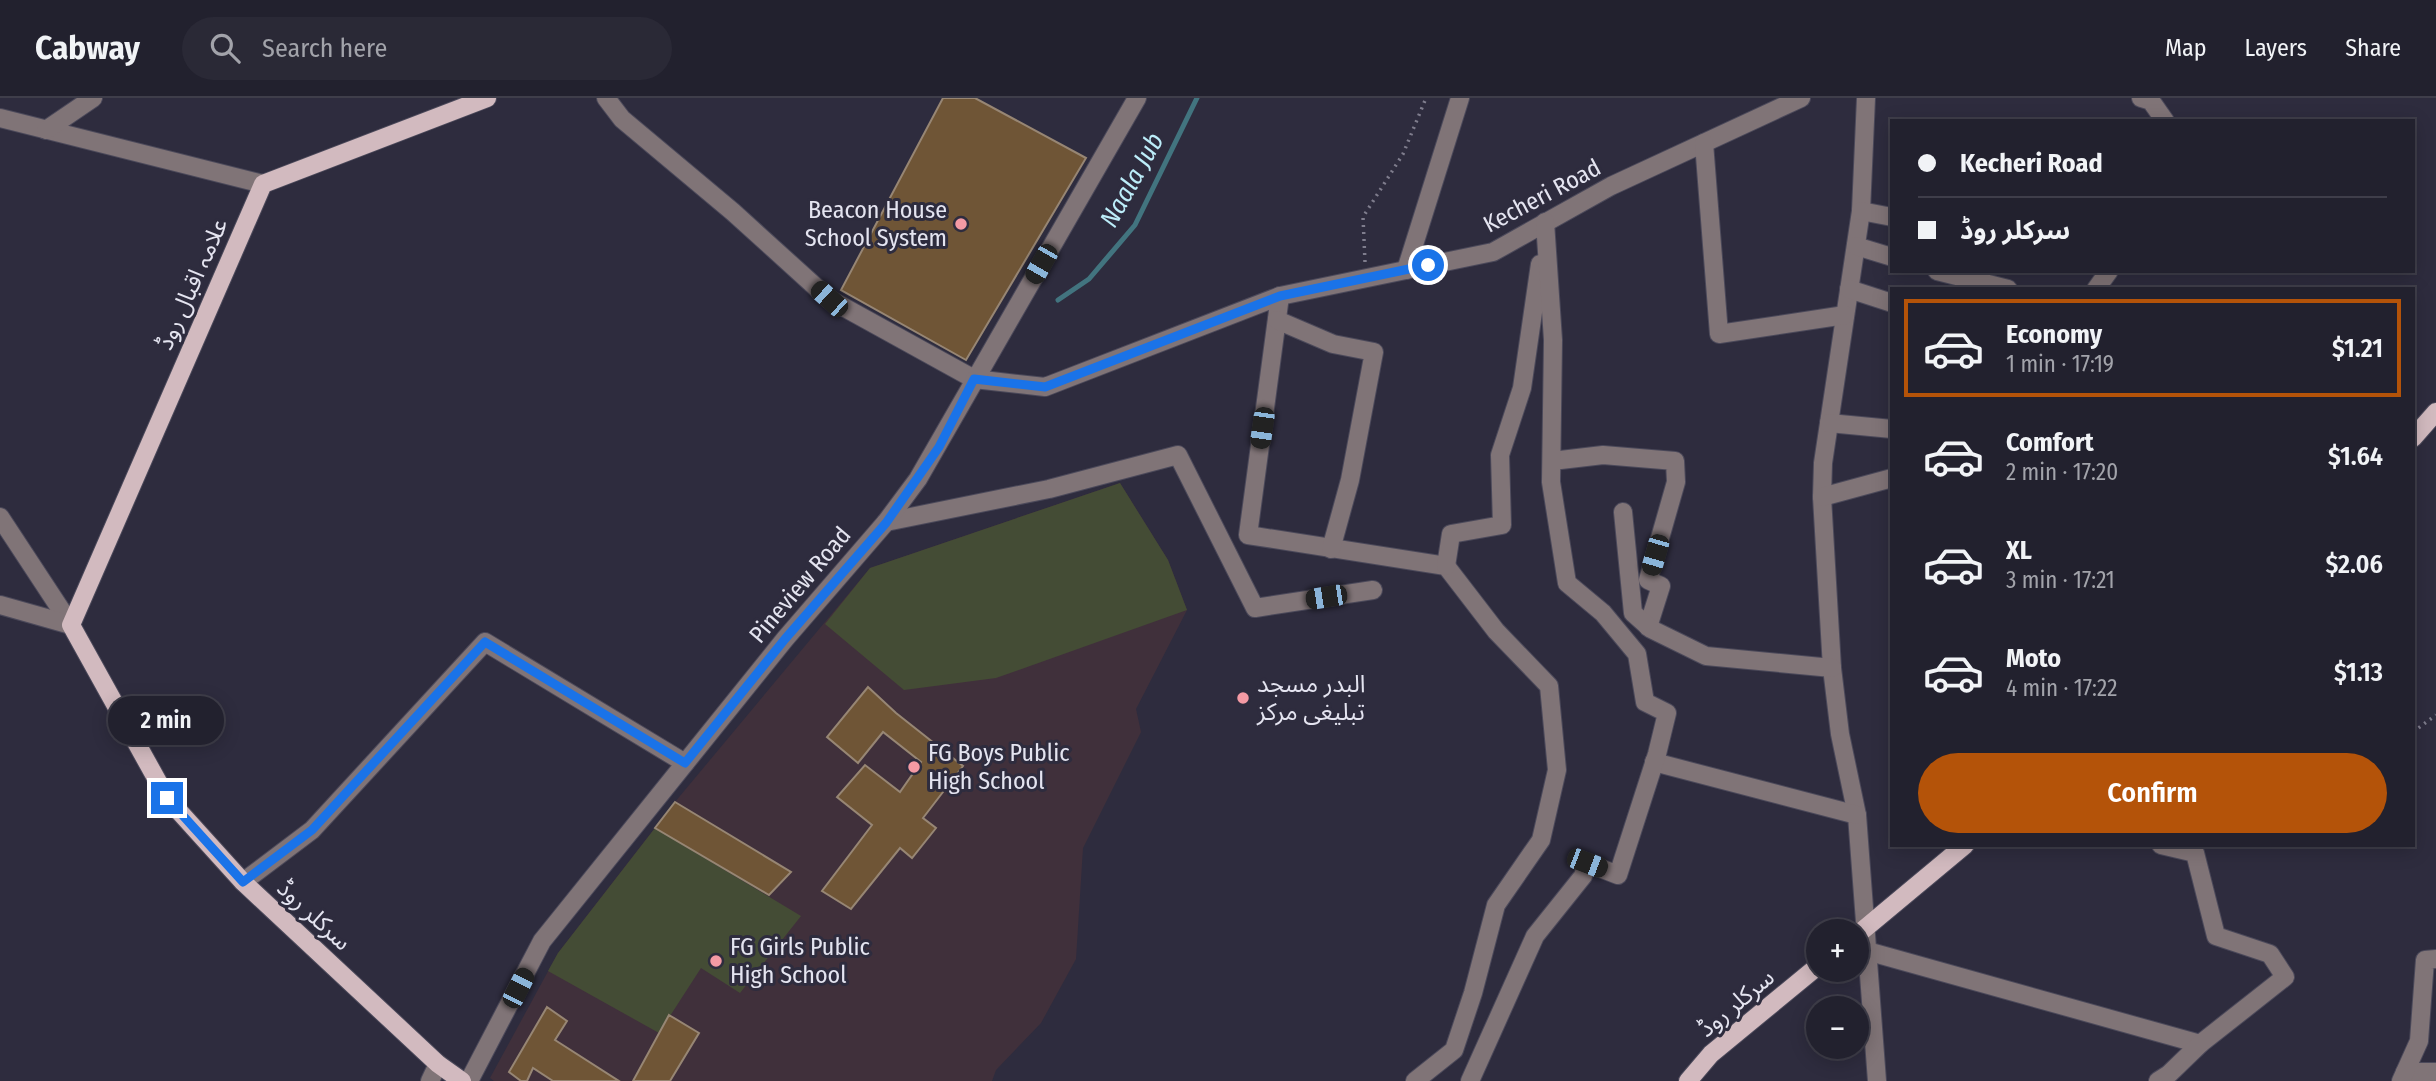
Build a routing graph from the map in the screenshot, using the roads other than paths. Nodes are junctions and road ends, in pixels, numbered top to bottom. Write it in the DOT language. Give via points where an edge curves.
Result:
graph roads {
  1 [pos="93,98"];
  2 [pos="487,98"];
  3 [pos="606,98"];
  4 [pos="1138,98"];
  5 [pos="1460,98"];
  6 [pos="1801,98"];
  7 [pos="1866,98"];
  8 [pos="2141,98"];
  9 [pos="0,118"];
  10 [pos="2164,119"];
  11 [pos="46,130"];
  12 [pos="1704,143"];
  13 [pos="263,184"];
  14 [pos="1861,211"];
  15 [pos="1890,218"];
  16 [pos="1545,222"];
  17 [pos="1856,246"];
  18 [pos="1890,256"];
  19 [pos="1406,270"];
  20 [pos="1945,273"];
  21 [pos="2000,287"];
  22 [pos="1849,289"];
  23 [pos="1280,296"];
  24 [pos="1890,302"];
  25 [pos="1845,315"];
  26 [pos="1277,320"];
  27 [pos="974,379"];
  28 [pos="2436,412"];
  29 [pos="1829,423"];
  30 [pos="1890,429"];
  31 [pos="2415,436"];
  32 [pos="1552,461"];
  33 [pos="1890,479"];
  34 [pos="1822,497"];
  35 [pos="1623,512"];
  36 [pos="0,517"];
  37 [pos="886,523"];
  38 [pos="1331,549"];
  39 [pos="1446,566"];
  40 [pos="1373,590"];
  41 [pos="0,605"];
  42 [pos="71,625"];
  43 [pos="1648,627"];
  44 [pos="1832,668"];
  45 [pos="1654,762"];
  46 [pos="685,763"];
  47 [pos="1857,814"];
  48 [pos="1963,847"];
  49 [pos="2170,847"];
  50 [pos="243,882"];
  51 [pos="1861,919"];
  52 [pos="1869,924"];
  53 [pos="1869,952"];
  54 [pos="2436,959"];
  55 [pos="1806,976"];
  56 [pos="1869,977"];
  57 [pos="2200,1044"];
  58 [pos="438,1064"];
  59 [pos="2436,1072"];
  60 [pos="2403,1076"];
  61 [pos="430,1081"];
  62 [pos="462,1081"];
  63 [pos="469,1081"];
  64 [pos="1415,1081"];
  65 [pos="1470,1081"];
  66 [pos="1688,1081"];
  67 [pos="1877,1081"];
  68 [pos="2158,1081"];
  1 -- 11 [label="street"];
  2 -- 13 [label="main road"];
  3 -- 27 [label="street" via="622,119 829,299"];
  4 -- 27 [label="street, Pineview Road"];
  5 -- 19 [label="street"];
  6 -- 12 [label="street, Kecheri Road"];
  7 -- 14 [label="street"];
  8 -- 10 [label="street" via="2151,100"];
  9 -- 11 [label="street"];
  11 -- 13 [label="street"];
  12 -- 16 [label="street, Kecheri Road"];
  12 -- 25 [label="street" via="1719,334"];
  13 -- 42 [label="main road, علامہ اقبال روڈ"];
  14 -- 15 [label="street"];
  14 -- 17 [label="street"];
  16 -- 19 [label="street, Kecheri Road" via="1493,252"];
  16 -- 32 [label="street" via="1553,340"];
  16 -- 39 [label="street" via="1522,388 1500,455 1502,525 1451,534"];
  17 -- 18 [label="street"];
  17 -- 22 [label="street"];
  19 -- 23 [label="street, Kecheri Road"];
  20 -- 21 [label="street"];
  22 -- 24 [label="street"];
  22 -- 25 [label="street"];
  23 -- 26 [label="street"];
  23 -- 27 [label="street, Kecheri Road" via="1045,387"];
  25 -- 29 [label="street"];
  26 -- 38 [label="street" via="1248,535"];
  26 -- 38 [label="street" via="1333,344 1374,352 1353,466"];
  27 -- 37 [label="street, Pineview Road" via="939,447"];
  28 -- 31 [label="main road"];
  29 -- 30 [label="street"];
  29 -- 34 [label="street"];
  32 -- 43 [label="street" via="1603,455 1675,461 1676,482 1648,580 1661,586"];
  32 -- 45 [label="street" via="1551,482 1567,583 1603,613 1637,654 1645,702 1667,713"];
  33 -- 34 [label="street"];
  34 -- 44 [label="street"];
  35 -- 43 [label="street" via="1633,613"];
  36 -- 42 [label="street, سرکلر روڈ"];
  37 -- 40 [label="street" via="1049,489 1178,455 1255,608"];
  37 -- 46 [label="street, Pineview Road"];
  38 -- 39 [label="street"];
  39 -- 64 [label="street" via="1496,631 1549,687 1557,770 1541,840 1496,905 1454,1050"];
  41 -- 42 [label="street"];
  42 -- 50 [label="main road, سرکلر روڈ" via="167,798"];
  43 -- 44 [label="street" via="1706,656"];
  44 -- 47 [label="street"];
  45 -- 47 [label="street"];
  45 -- 65 [label="street" via="1618,875 1587,863 1583,876 1535,936"];
  46 -- 50 [label="street" via="485,642 312,830"];
  46 -- 63 [label="street, Pineview Road" via="542,941"];
  47 -- 51 [label="street"];
  48 -- 52 [label="main road"];
  49 -- 57 [label="street" via="2195,853 2216,936 2270,954 2285,977"];
  50 -- 58 [label="main road, سرکلر روڈ"];
  53 -- 57 [label="street"];
  54 -- 60 [label="street" via="2425,960 2419,1041"];
  55 -- 66 [label="main road, سرکلر روڈ" via="1712,1054"];
  56 -- 67 [label="street"];
  57 -- 68 [label="street"];
  58 -- 61 [label="street"];
  58 -- 62 [label="main road, سرکلر روڈ"];
  59 -- 60 [label="street"];
}
